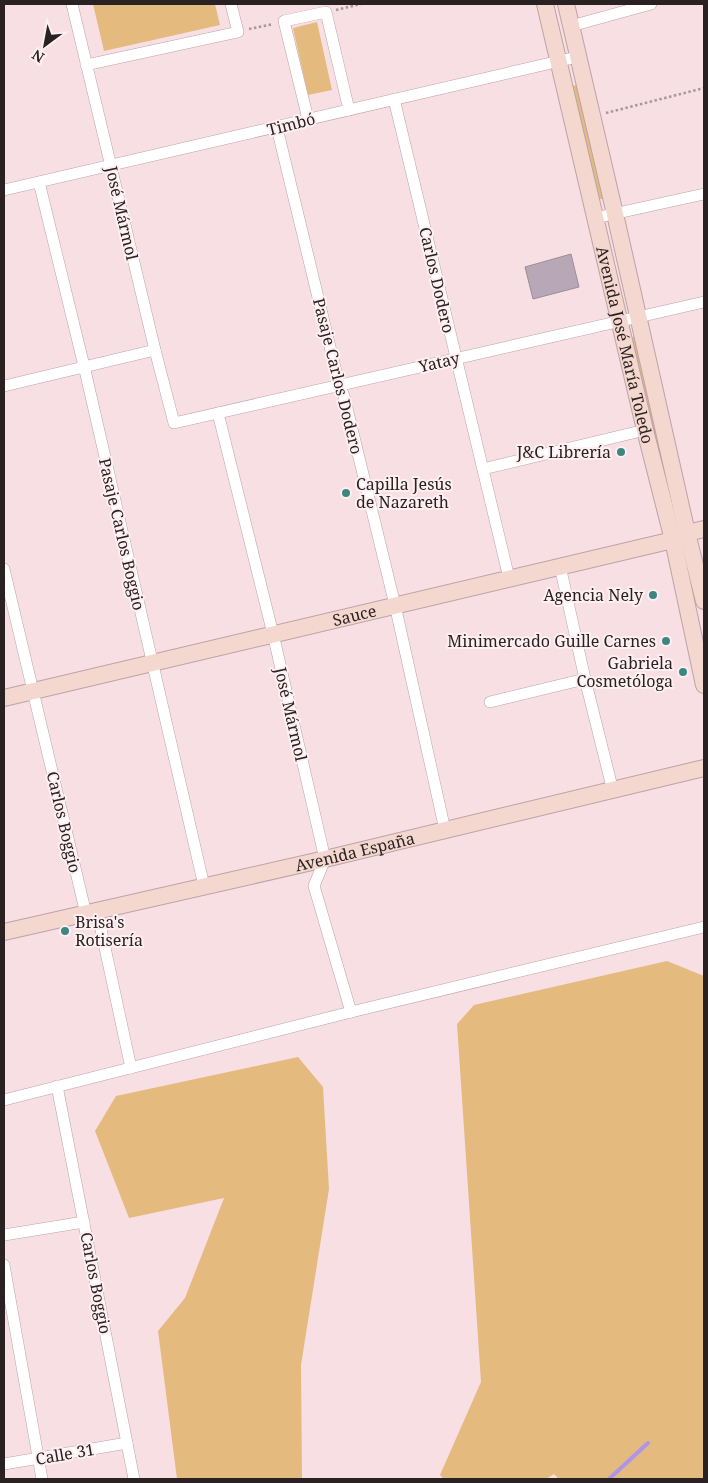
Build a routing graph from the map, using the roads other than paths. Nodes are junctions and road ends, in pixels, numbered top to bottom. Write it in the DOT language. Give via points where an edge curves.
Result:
graph roads {
  1 [pos="72,4"];
  2 [pos="231,4"];
  3 [pos="545,4"];
  4 [pos="566,4"];
  5 [pos="651,4"];
  6 [pos="571,26"];
  7 [pos="577,56"];
  8 [pos="559,61"];
  9 [pos="86,65"];
  10 [pos="394,99"];
  11 [pos="349,110"];
  12 [pos="308,119"];
  13 [pos="277,128"];
  14 [pos="111,165"];
  15 [pos="39,182"];
  16 [pos="4,190"];
  17 [pos="704,194"];
  18 [pos="615,214"];
  19 [pos="595,218"];
  20 [pos="704,302"];
  21 [pos="639,317"];
  22 [pos="620,321"];
  23 [pos="155,350"];
  24 [pos="456,358"];
  25 [pos="84,366"];
  26 [pos="339,384"];
  27 [pos="4,386"];
  28 [pos="218,413"];
  29 [pos="174,423"];
  30 [pos="645,430"];
  31 [pos="483,469"];
  32 [pos="704,529"];
  33 [pos="680,536"];
  34 [pos="560,566"];
  35 [pos="4,569"];
  36 [pos="509,578"];
  37 [pos="704,601"];
  38 [pos="395,605"];
  39 [pos="273,634"];
  40 [pos="152,662"];
  41 [pos="585,679"];
  42 [pos="704,685"];
  43 [pos="32,692"];
  44 [pos="4,698"];
  45 [pos="490,702"];
  46 [pos="704,768"];
  47 [pos="613,791"];
  48 [pos="445,830"];
  49 [pos="325,858"];
  50 [pos="204,886"];
  51 [pos="86,914"];
  52 [pos="704,927"];
  53 [pos="4,932"];
  54 [pos="351,1012"];
  55 [pos="131,1068"];
  56 [pos="57,1086"];
  57 [pos="4,1100"];
  58 [pos="84,1222"];
  59 [pos="4,1235"];
  60 [pos="4,1265"];
  61 [pos="127,1444"];
  62 [pos="39,1458"];
  63 [pos="4,1464"];
  64 [pos="42,1479"];
  65 [pos="134,1479"];
  1 -- 9 [label="street, José Mármol"];
  2 -- 9 [label="street" via="238,32"];
  3 -- 8 [label="main road, Avenida José María Toledo"];
  4 -- 6 [label="main road, Avenida José María Toledo"];
  5 -- 6 [label="street"];
  6 -- 7 [label="main road, Avenida José María Toledo"];
  7 -- 8 [label="street, Timbó"];
  7 -- 18 [label="main road, Avenida José María Toledo"];
  8 -- 10 [label="street, Timbó"];
  8 -- 19 [label="main road, Avenida José María Toledo"];
  9 -- 14 [label="street, José Mármol"];
  10 -- 11 [label="street, Timbó"];
  10 -- 24 [label="street, Carlos Dodero"];
  11 -- 12 [label="street, Timbó"];
  11 -- 12 [label="street" via="326,12 284,21"];
  12 -- 13 [label="street, Timbó"];
  13 -- 14 [label="street, Timbó"];
  13 -- 26 [label="street, Pasaje Carlos Dodero"];
  14 -- 15 [label="street, Timbó"];
  14 -- 23 [label="street, José Mármol"];
  15 -- 16 [label="street, Timbó"];
  15 -- 25 [label="street, Pasaje Carlos Boggio"];
  17 -- 18 [label="street"];
  18 -- 19 [label="street"];
  18 -- 21 [label="main road, Avenida José María Toledo"];
  19 -- 22 [label="main road, Avenida José María Toledo"];
  20 -- 21 [label="street, Yatay"];
  21 -- 22 [label="street, Yatay"];
  21 -- 33 [label="main road, Avenida José María Toledo"];
  22 -- 24 [label="street, Yatay"];
  22 -- 30 [label="main road, Avenida José María Toledo"];
  23 -- 25 [label="street"];
  23 -- 29 [label="street, José Mármol"];
  24 -- 26 [label="street, Yatay"];
  24 -- 31 [label="street, Carlos Dodero"];
  25 -- 27 [label="street"];
  25 -- 40 [label="street, Pasaje Carlos Boggio"];
  26 -- 28 [label="street, Yatay"];
  26 -- 38 [label="street, Pasaje Carlos Dodero"];
  28 -- 29 [label="street, Yatay"];
  28 -- 39 [label="street, José Mármol"];
  30 -- 31 [label="street"];
  30 -- 33 [label="main road, Avenida José María Toledo"];
  31 -- 36 [label="street, Carlos Dodero"];
  32 -- 33 [label="main road, Sauce"];
  33 -- 34 [label="main road, Sauce"];
  33 -- 37 [label="main road, Avenida José María Toledo"];
  33 -- 42 [label="main road, Avenida José María Toledo"];
  34 -- 36 [label="main road, Sauce"];
  34 -- 41 [label="street"];
  35 -- 43 [label="street, Carlos Boggio"];
  36 -- 38 [label="main road, Sauce"];
  38 -- 39 [label="main road, Sauce"];
  38 -- 48 [label="street, Pasaje Carlos Dodero"];
  39 -- 40 [label="main road, Sauce"];
  39 -- 49 [label="street, José Mármol"];
  40 -- 43 [label="main road, Sauce"];
  40 -- 50 [label="street, Pasaje Carlos Boggio"];
  41 -- 45 [label="street"];
  41 -- 47 [label="street"];
  43 -- 44 [label="main road, Sauce"];
  43 -- 51 [label="street, Carlos Boggio"];
  46 -- 47 [label="main road, Avenida España"];
  47 -- 48 [label="main road, Avenida España"];
  48 -- 49 [label="main road, Avenida España"];
  49 -- 50 [label="main road, Avenida España"];
  49 -- 54 [label="street" via="314,886"];
  50 -- 51 [label="main road, Avenida España"];
  51 -- 53 [label="main road, Avenida España"];
  51 -- 55 [label="street, Carlos Boggio" via="99,920"];
  52 -- 54 [label="street"];
  54 -- 55 [label="street"];
  55 -- 56 [label="street"];
  56 -- 57 [label="street"];
  56 -- 58 [label="street, Carlos Boggio"];
  58 -- 59 [label="street"];
  58 -- 61 [label="street, Carlos Boggio"];
  60 -- 62 [label="street"];
  61 -- 62 [label="street, Calle 31"];
  61 -- 65 [label="street, Carlos Boggio"];
  62 -- 63 [label="street, Calle 31"];
  62 -- 64 [label="street"];
}
